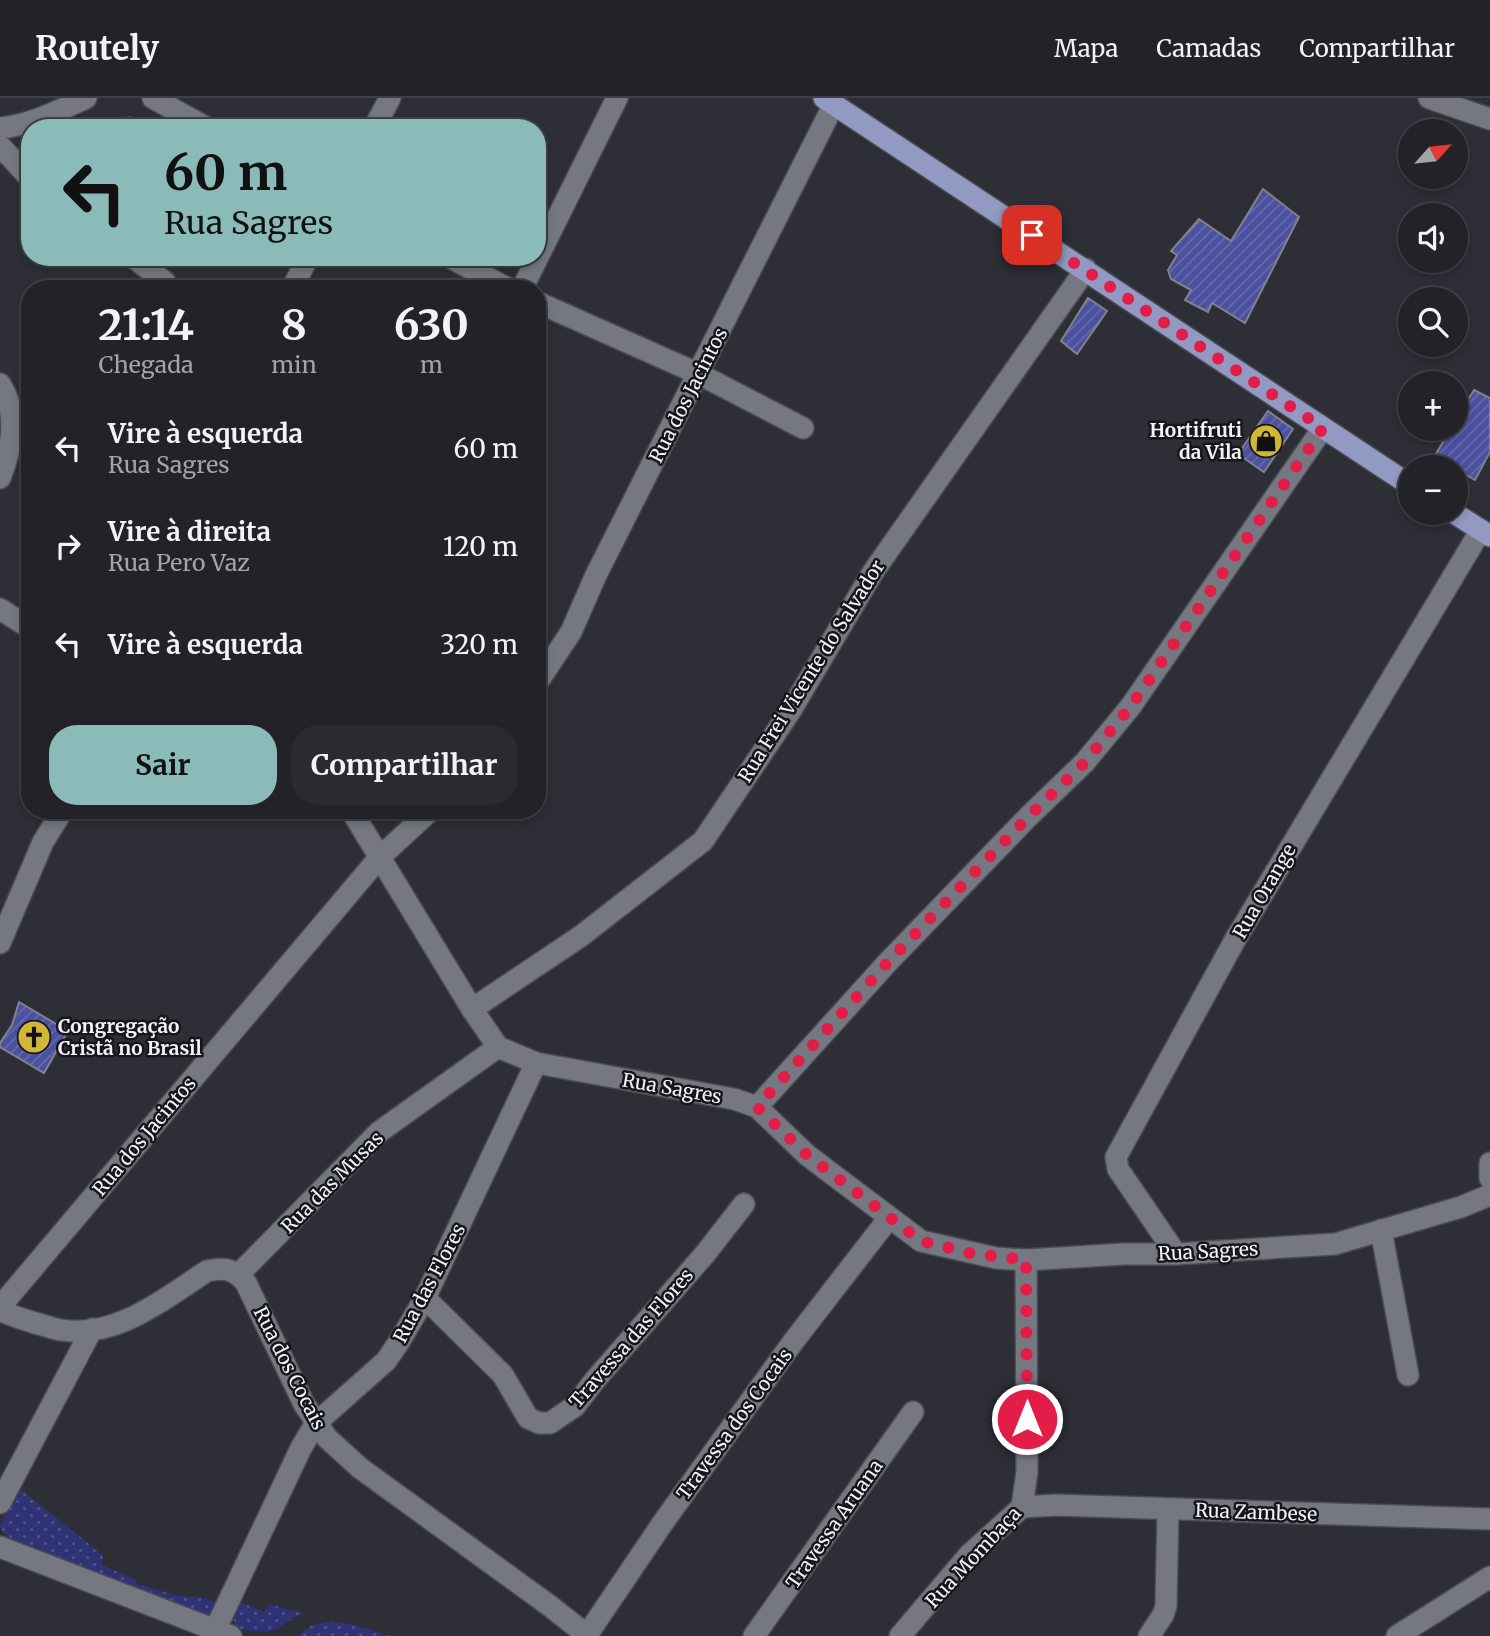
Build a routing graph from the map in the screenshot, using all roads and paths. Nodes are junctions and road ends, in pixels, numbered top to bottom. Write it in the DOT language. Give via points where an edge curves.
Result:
graph roads {
  1 [pos="86,98"];
  2 [pos="153,98"];
  3 [pos="390,98"];
  4 [pos="617,98"];
  5 [pos="1429,98"];
  6 [pos="829,101"];
  7 [pos="40,119"];
  8 [pos="191,119"];
  9 [pos="379,119"];
  10 [pos="1490,119"];
  11 [pos="21,126"];
  12 [pos="0,128"];
  13 [pos="0,146"];
  14 [pos="21,168"];
  15 [pos="546,241"];
  16 [pos="144,266"];
  17 [pos="466,266"];
  18 [pos="1086,269"];
  19 [pos="162,280"];
  20 [pos="492,280"];
  21 [pos="546,306"];
  22 [pos="699,374"];
  23 [pos="0,384"];
  24 [pos="803,428"];
  25 [pos="1323,428"];
  26 [pos="1398,477"];
  27 [pos="0,478"];
  28 [pos="1468,522"];
  29 [pos="1485,533"];
  30 [pos="0,609"];
  31 [pos="21,622"];
  32 [pos="546,670"];
  33 [pos="57,819"];
  34 [pos="356,819"];
  35 [pos="421,819"];
  36 [pos="379,858"];
  37 [pos="0,943"];
  38 [pos="472,1009"];
  39 [pos="498,1047"];
  40 [pos="536,1063"];
  41 [pos="757,1107"];
  42 [pos="1490,1163"];
  43 [pos="1490,1178"];
  44 [pos="1490,1195"];
  45 [pos="744,1204"];
  46 [pos="889,1219"];
  47 [pos="1381,1230"];
  48 [pos="1176,1254"];
  49 [pos="1026,1260"];
  50 [pos="239,1274"];
  51 [pos="425,1298"];
  52 [pos="0,1309"];
  53 [pos="92,1329"];
  54 [pos="1408,1375"];
  55 [pos="913,1412"];
  56 [pos="316,1423"];
  57 [pos="0,1503"];
  58 [pos="1022,1507"];
  59 [pos="1168,1510"];
  60 [pos="1490,1519"];
  61 [pos="0,1547"];
  62 [pos="1490,1577"];
  63 [pos="223,1633"];
  64 [pos="588,1636"];
  65 [pos="754,1636"];
  66 [pos="900,1636"];
  67 [pos="1149,1636"];
  68 [pos="1397,1636"];
  1 -- 7 [label="street"];
  2 -- 8 [label="street"];
  3 -- 9 [label="street"];
  4 -- 15 [label="street"];
  5 -- 10 [label="street"];
  6 -- 18 [label="main road"];
  6 -- 22 [label="street, Rua dos Jacintos"];
  11 -- 12 [label="street"];
  13 -- 14 [label="street"];
  16 -- 19 [label="street"];
  17 -- 20 [label="street"];
  18 -- 25 [label="main road"];
  18 -- 38 [label="street, Rua Frei Vicente do Salvador" via="873,572 791,710 703,841 581,936"];
  21 -- 22 [label="street"];
  22 -- 24 [label="street"];
  22 -- 32 [label="street, Rua dos Jacintos" via="571,632"];
  23 -- 27 [label="street" via="10,405 12,427"];
  25 -- 26 [label="main road"];
  25 -- 41 [label="street" via="1131,706 1085,762 888,962"];
  28 -- 29 [label="main road"];
  29 -- 48 [label="street, Rua Orange" via="1235,940 1116,1157 1118,1169"];
  30 -- 31 [label="street"];
  33 -- 37 [label="street"];
  34 -- 36 [label="street"];
  35 -- 36 [label="street, Rua dos Jacintos"];
  36 -- 38 [label="street"];
  36 -- 52 [label="street, Rua dos Jacintos"];
  38 -- 39 [label="street"];
  39 -- 40 [label="street, Rua Sagres"];
  39 -- 50 [label="street, Rua das Musas" via="379,1132"];
  40 -- 41 [label="street, Rua Sagres"];
  40 -- 51 [label="street, Rua das Flores"];
  41 -- 46 [label="street, Rua Sagres" via="807,1155"];
  42 -- 43 [label="street"];
  44 -- 47 [label="street, Rua Sagres"];
  45 -- 51 [label="street, Travessa das Flores" via="575,1406 550,1423 528,1418 503,1375"];
  46 -- 49 [label="street, Rua Sagres" via="921,1241"];
  46 -- 64 [label="street, Travessa dos Cocais" via="793,1342"];
  47 -- 48 [label="street, Rua Sagres" via="1335,1244"];
  47 -- 54 [label="street"];
  48 -- 49 [label="street, Rua Sagres"];
  49 -- 58 [label="street, Rua Mombaça" via="1027,1472"];
  50 -- 53 [label="street" via="220,1268 207,1271 138,1315"];
  50 -- 56 [label="street, Rua dos Cocais"];
  51 -- 56 [label="street, Rua das Flores" via="386,1361"];
  52 -- 53 [label="street" via="61,1330"];
  53 -- 57 [label="street"];
  55 -- 65 [label="street, Travessa Aruana"];
  56 -- 63 [label="street, Rua das Flores" via="301,1448"];
  56 -- 64 [label="street, Rua dos Cocais" via="360,1468"];
  58 -- 59 [label="street, Rua Zambese"];
  58 -- 66 [label="street, Rua Mombaça" via="969,1555"];
  59 -- 60 [label="street, Rua Zambese"];
  59 -- 67 [label="street" via="1166,1606"];
  61 -- 63 [label="street"];
  62 -- 68 [label="street"];
}
